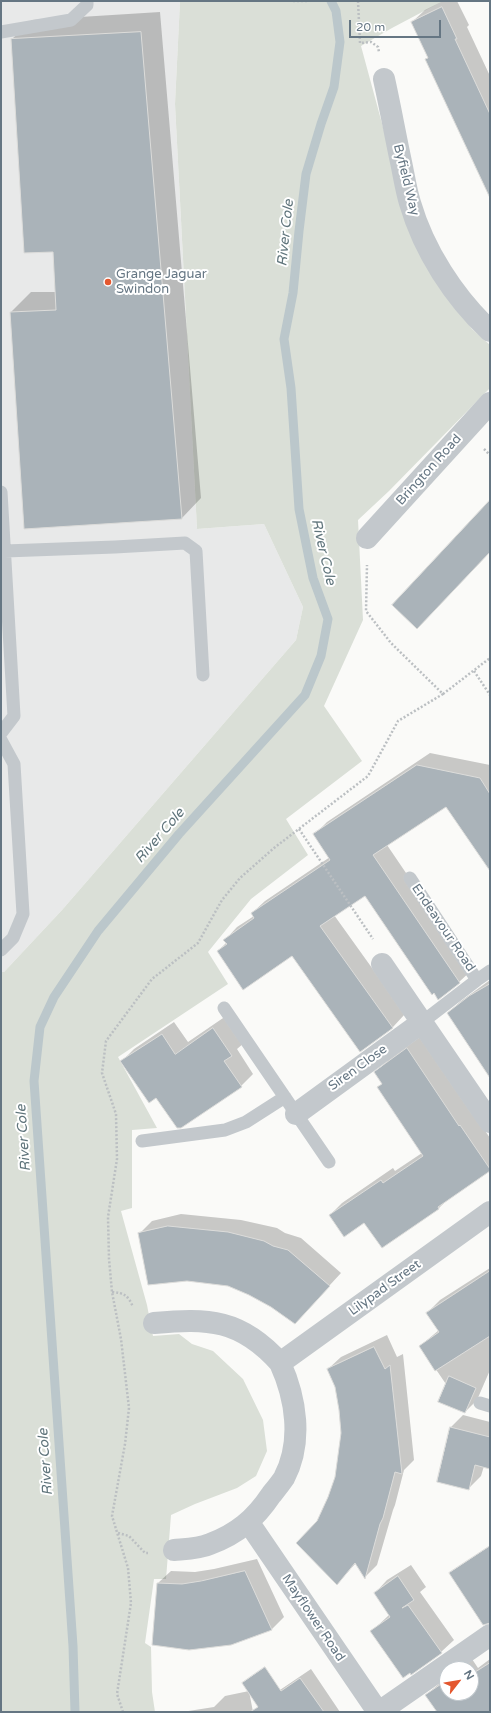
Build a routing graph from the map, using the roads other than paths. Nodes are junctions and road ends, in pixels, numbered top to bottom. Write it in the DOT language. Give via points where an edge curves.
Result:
graph roads {
  1 [pos="86,1"];
  2 [pos="1,32"];
  3 [pos="384,79"];
  4 [pos="490,331"];
  5 [pos="490,403"];
  6 [pos="1,492"];
  7 [pos="367,538"];
  8 [pos="5,551"];
  9 [pos="203,675"];
  10 [pos="1,733"];
  11 [pos="1,740"];
  12 [pos="410,878"];
  13 [pos="1,950"];
  14 [pos="382,964"];
  15 [pos="490,970"];
  16 [pos="477,980"];
  17 [pos="224,1008"];
  18 [pos="421,1023"];
  19 [pos="290,1106"];
  20 [pos="490,1122"];
  21 [pos="142,1141"];
  22 [pos="329,1162"];
  23 [pos="490,1212"];
  24 [pos="154,1323"];
  25 [pos="280,1363"];
  26 [pos="249,1523"];
  27 [pos="174,1550"];
  28 [pos="490,1635"];
  29 [pos="378,1712"];
  1 -- 2 [label="lane" via="87,5 71,20"];
  3 -- 4 [label="street, Byfield Way" via="410,202 418,227 443,273 464,303"];
  5 -- 7 [label="street, Brington Road"];
  6 -- 8 [label="lane"];
  8 -- 9 [label="lane" via="185,543 196,551"];
  8 -- 10 [label="lane" via="14,716"];
  11 -- 13 [label="lane" via="14,764 23,914 13,938"];
  12 -- 16 [label="lane, Endeavour Road"];
  14 -- 18 [label="street"];
  15 -- 16 [label="lane"];
  16 -- 18 [label="lane, Endeavour Road"];
  17 -- 19 [label="lane"];
  18 -- 19 [label="street, Siren Close"];
  18 -- 20 [label="street"];
  19 -- 21 [label="lane" via="225,1130"];
  19 -- 22 [label="lane"];
  23 -- 25 [label="street, Lilypad Street"];
  24 -- 25 [label="street" via="193,1320 220,1323 253,1338"];
  25 -- 26 [label="street" via="293,1397 296,1427 291,1458 284,1478"];
  26 -- 27 [label="street" via="209,1545"];
  26 -- 29 [label="street, Mayflower Road"];
  28 -- 29 [label="street"];
}
